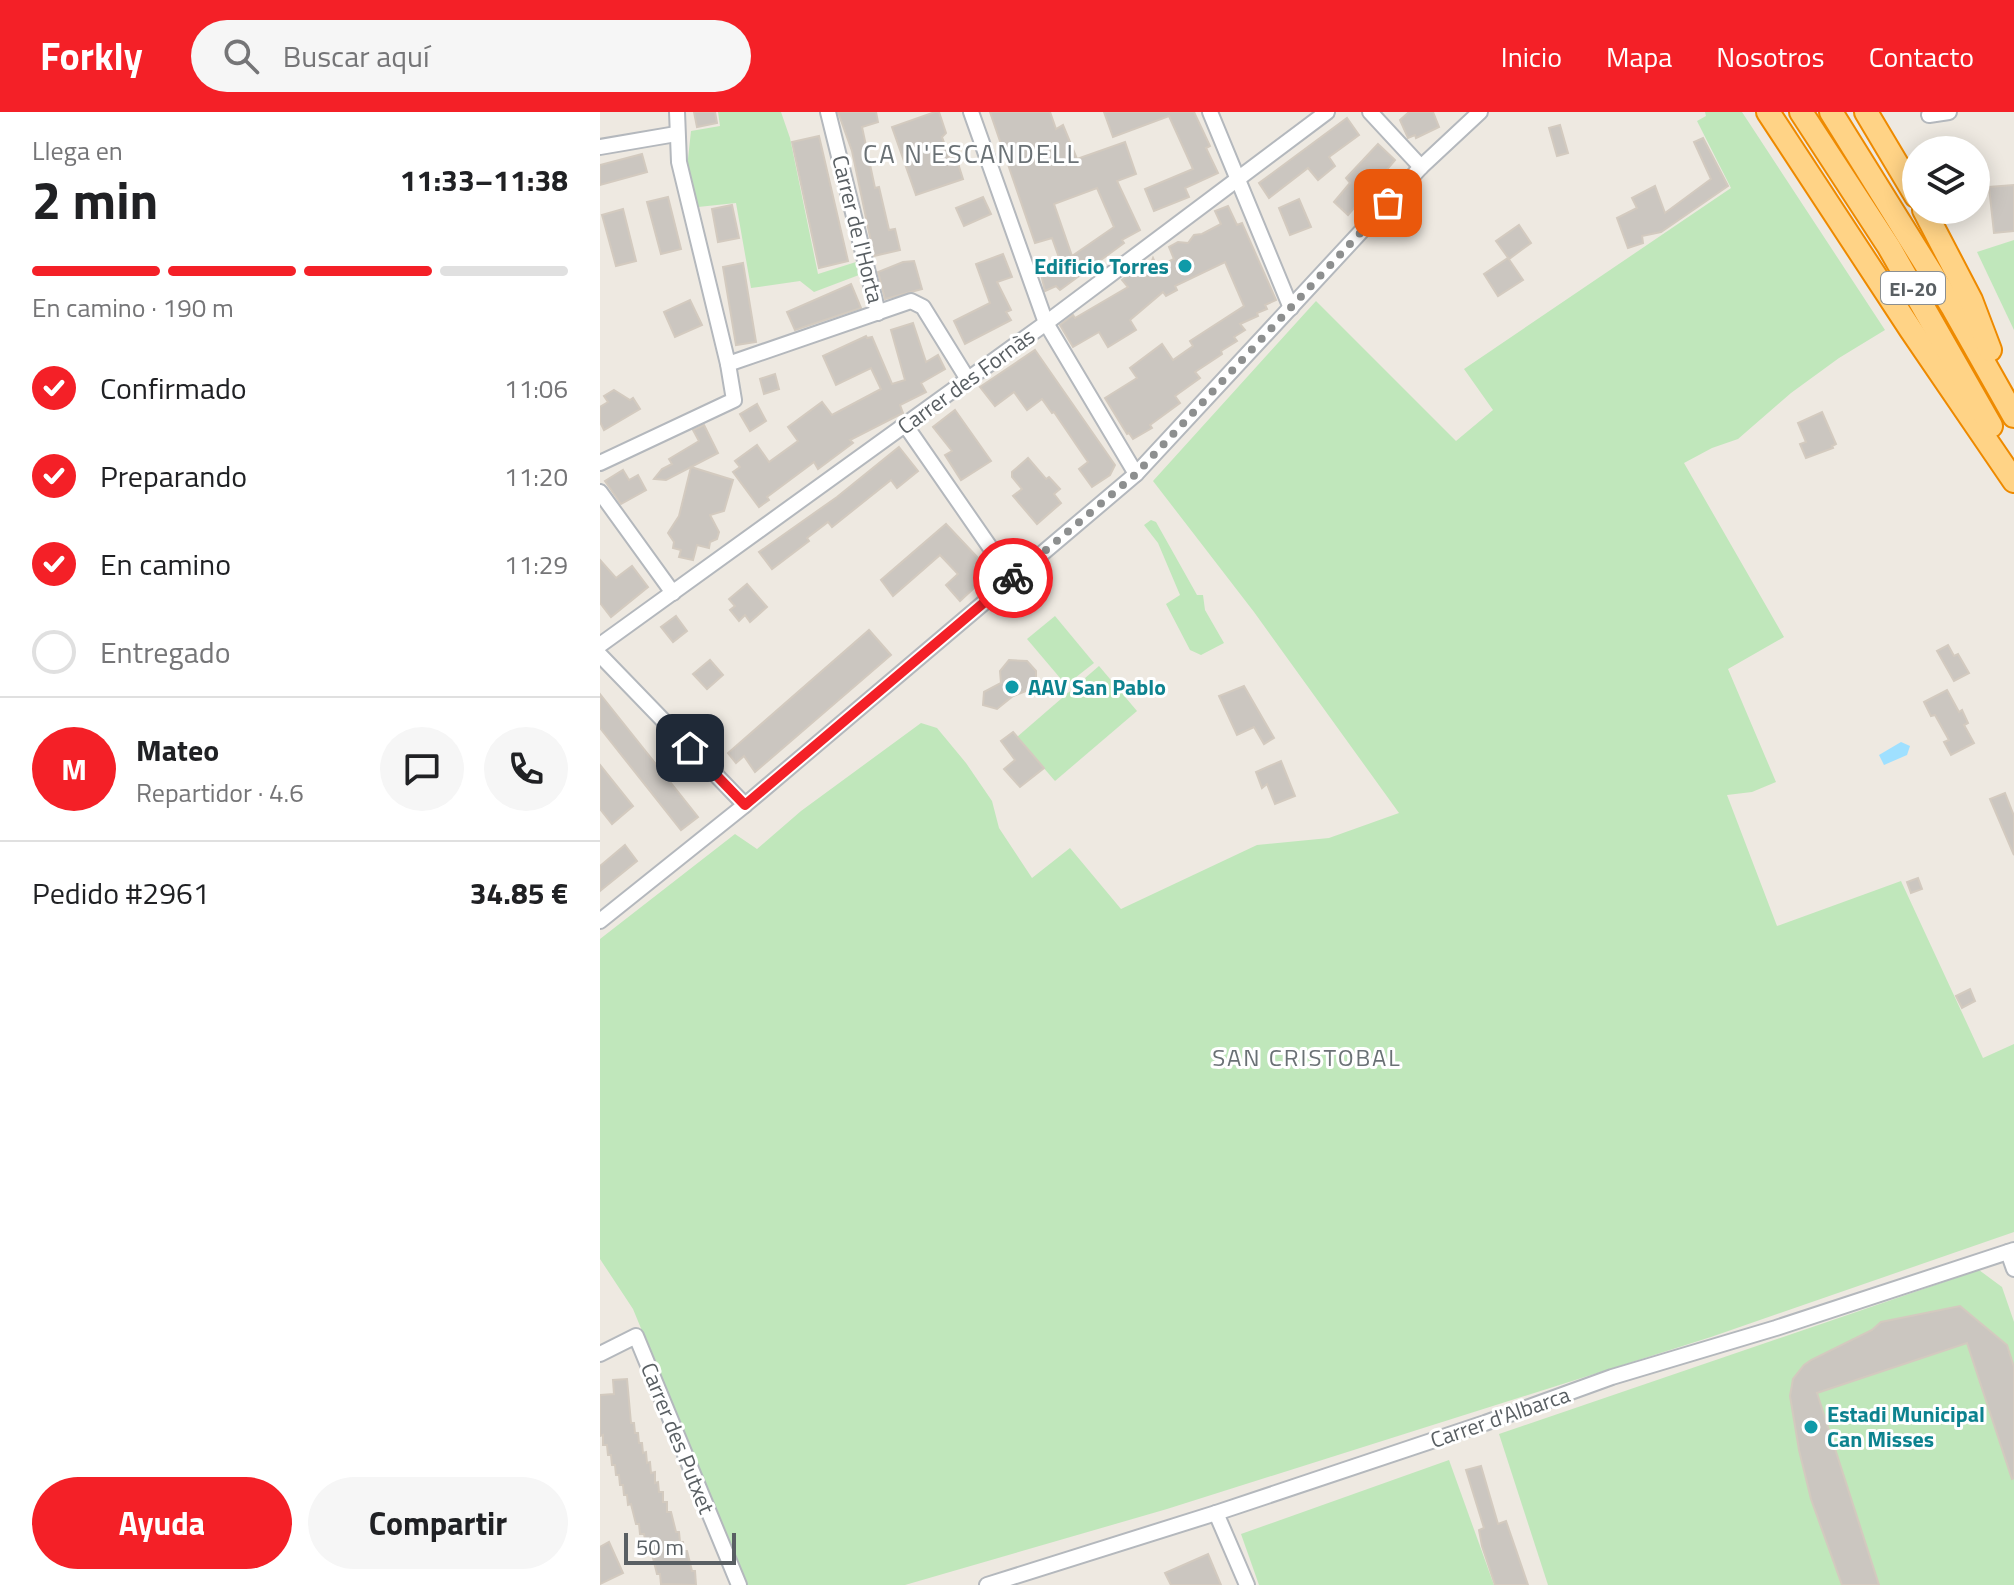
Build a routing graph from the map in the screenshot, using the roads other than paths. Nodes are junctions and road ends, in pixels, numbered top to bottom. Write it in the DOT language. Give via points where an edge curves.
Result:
graph roads {
  1 [pos="677,112"];
  2 [pos="828,112"];
  3 [pos="971,112"];
  4 [pos="1210,112"];
  5 [pos="1327,112"];
  6 [pos="1480,112"];
  7 [pos="1768,112"];
  8 [pos="1801,112"];
  9 [pos="1831,112"];
  10 [pos="1866,112"];
  11 [pos="1949,112"];
  12 [pos="1368,113"];
  13 [pos="1929,115"];
  14 [pos="676,134"];
  15 [pos="600,147"];
  16 [pos="1421,167"];
  17 [pos="1902,172"];
  18 [pos="1238,178"];
  19 [pos="1931,224"];
  20 [pos="1291,308"];
  21 [pos="878,313"];
  22 [pos="1046,323"];
  23 [pos="728,364"];
  24 [pos="967,378"];
  25 [pos="2014,416"];
  26 [pos="906,426"];
  27 [pos="600,463"];
  28 [pos="2014,471"];
  29 [pos="1136,474"];
  30 [pos="2014,481"];
  31 [pos="600,492"];
  32 [pos="1012,579"];
  33 [pos="673,593"];
  34 [pos="600,645"];
  35 [pos="600,655"];
  36 [pos="745,805"];
  37 [pos="600,921"];
  38 [pos="2011,1251"];
  39 [pos="2014,1269"];
  40 [pos="600,1354"];
  41 [pos="1216,1513"];
  42 [pos="739,1585"];
  43 [pos="987,1585"];
  44 [pos="1247,1585"];
  1 -- 14 [label="street"];
  2 -- 21 [label="street, Carrer de l'Horta"];
  3 -- 22 [label="street"];
  4 -- 18 [label="street"];
  5 -- 18 [label="street, Carrer des Fornàs"];
  6 -- 16 [label="street"];
  7 -- 30 [label="highway"];
  8 -- 28 [label="highway, EI-20" via="1924,306"];
  9 -- 25 [label="highway, EI-20"];
  10 -- 17 [label="highway"];
  11 -- 13 [label="street"];
  12 -- 16 [label="street"];
  14 -- 15 [label="street"];
  14 -- 23 [label="street"];
  16 -- 20 [label="street"];
  18 -- 20 [label="street"];
  18 -- 22 [label="street, Carrer des Fornàs"];
  19 -- 25 [label="highway" via="1971,300"];
  20 -- 29 [label="street"];
  21 -- 23 [label="street"];
  21 -- 24 [label="street, Carrer de l'Horta" via="911,301 923,307"];
  22 -- 24 [label="street, Carrer des Fornàs"];
  22 -- 29 [label="street"];
  23 -- 27 [label="street" via="734,400"];
  24 -- 26 [label="street, Carrer des Fornàs"];
  26 -- 32 [label="street"];
  26 -- 33 [label="street, Carrer des Fornàs"];
  29 -- 32 [label="street"];
  31 -- 33 [label="street"];
  32 -- 36 [label="street"];
  33 -- 34 [label="street, Carrer des Fornàs"];
  35 -- 36 [label="street"];
  36 -- 37 [label="street"];
  38 -- 39 [label="street"];
  38 -- 41 [label="street, Carrer d'Albarca" via="1612,1377"];
  40 -- 42 [label="street, Carrer des Putxet" via="636,1336"];
  41 -- 43 [label="street, Carrer d'Albarca"];
  41 -- 44 [label="street"];
}
